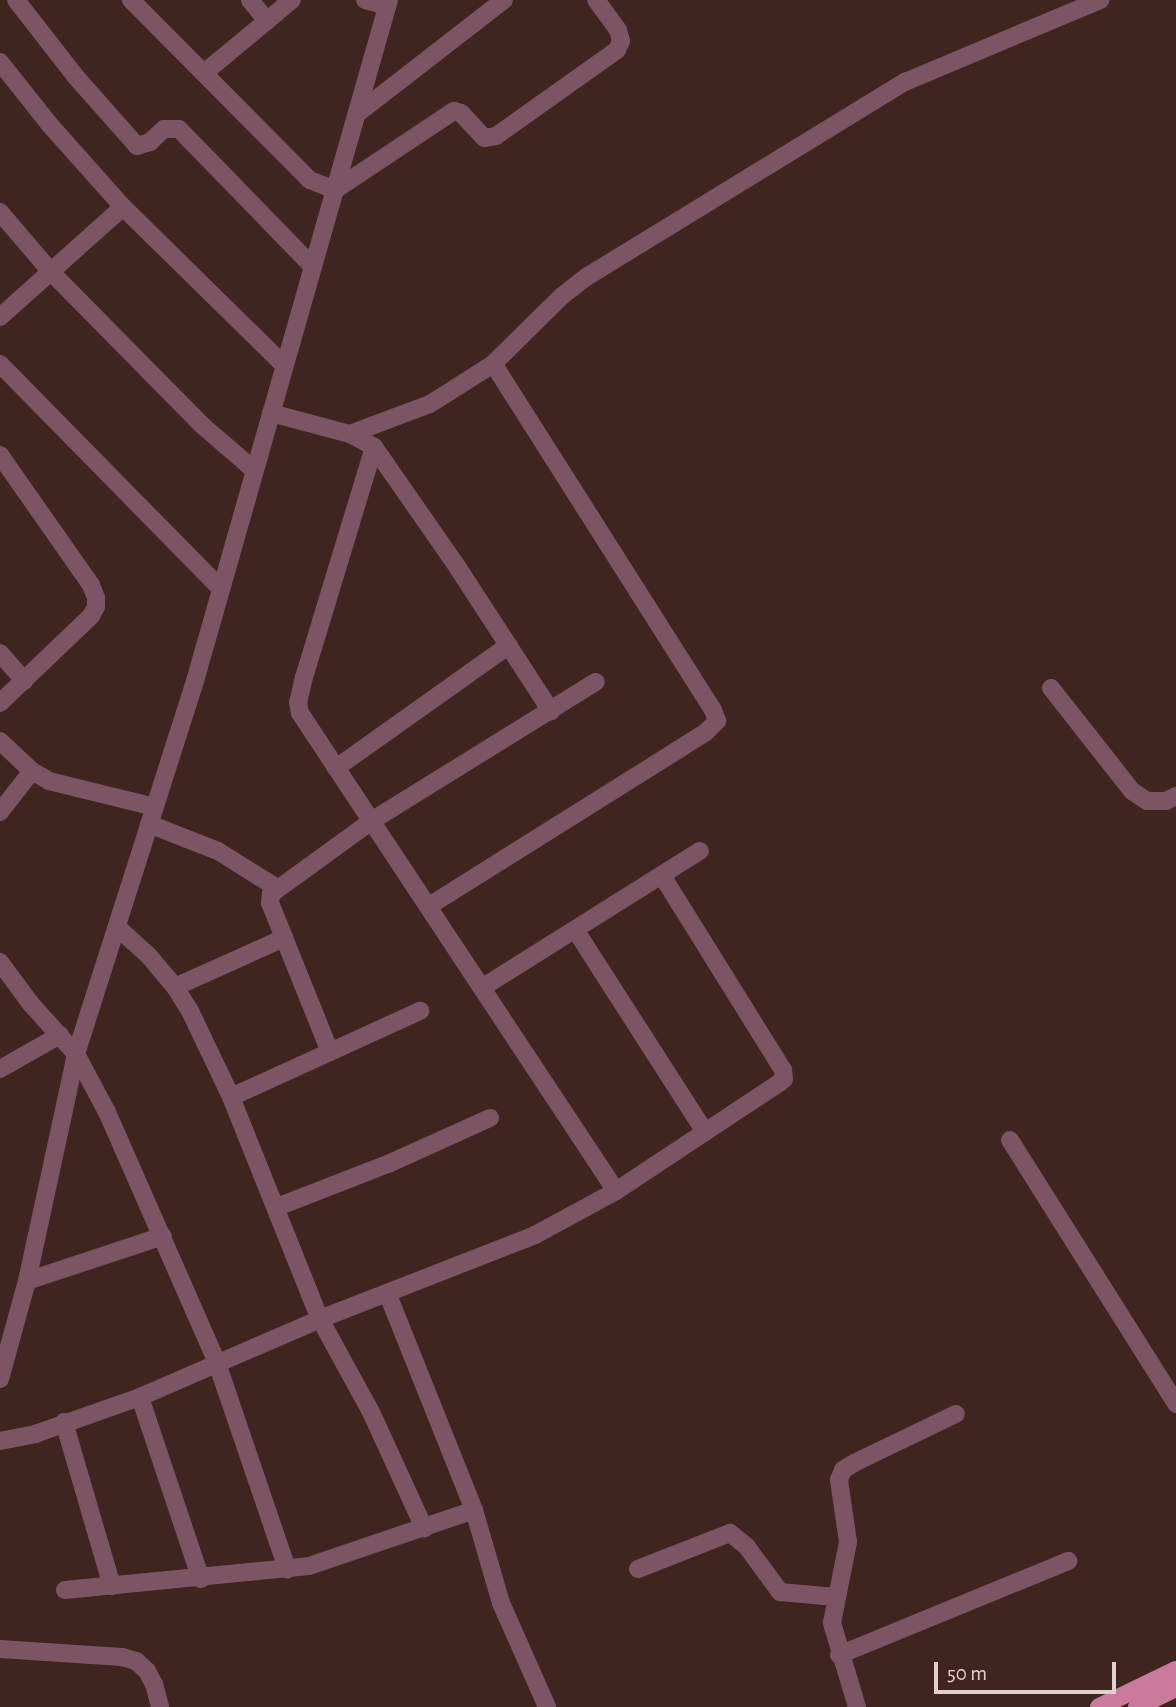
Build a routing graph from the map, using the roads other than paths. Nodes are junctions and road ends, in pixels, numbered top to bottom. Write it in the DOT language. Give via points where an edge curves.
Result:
graph roads {
  1 [pos="16,0"];
  2 [pos="131,0"];
  3 [pos="250,0"];
  4 [pos="292,0"];
  5 [pos="365,0"];
  6 [pos="504,0"];
  7 [pos="1100,0"];
  8 [pos="601,2"];
  9 [pos="388,3"];
  10 [pos="267,21"];
  11 [pos="0,62"];
  12 [pos="204,73"];
  13 [pos="357,114"];
  14 [pos="335,190"];
  15 [pos="124,207"];
  16 [pos="0,212"];
  17 [pos="313,267"];
  18 [pos="51,272"];
  19 [pos="0,317"];
  20 [pos="0,364"];
  21 [pos="493,364"];
  22 [pos="284,365"];
  23 [pos="271,413"];
  24 [pos="350,434"];
  25 [pos="374,447"];
  26 [pos="0,455"];
  27 [pos="254,470"];
  28 [pos="220,589"];
  29 [pos="509,645"];
  30 [pos="0,653"];
  31 [pos="24,681"];
  32 [pos="596,682"];
  33 [pos="1051,688"];
  34 [pos="0,703"];
  35 [pos="551,710"];
  36 [pos="0,741"];
  37 [pos="336,768"];
  38 [pos="32,771"];
  39 [pos="1176,796"];
  40 [pos="0,812"];
  41 [pos="152,815"];
  42 [pos="373,820"];
  43 [pos="700,851"];
  44 [pos="663,877"];
  45 [pos="277,888"];
  46 [pos="429,906"];
  47 [pos="117,927"];
  48 [pos="576,931"];
  49 [pos="284,938"];
  50 [pos="0,962"];
  51 [pos="175,987"];
  52 [pos="483,987"];
  53 [pos="420,1011"];
  54 [pos="60,1035"];
  55 [pos="330,1052"];
  56 [pos="76,1054"];
  57 [pos="0,1069"];
  58 [pos="231,1097"];
  59 [pos="490,1118"];
  60 [pos="705,1132"];
  61 [pos="1010,1140"];
  62 [pos="616,1191"];
  63 [pos="276,1207"];
  64 [pos="163,1236"];
  65 [pos="27,1281"];
  66 [pos="388,1295"];
  67 [pos="320,1319"];
  68 [pos="217,1363"];
  69 [pos="0,1379"];
  70 [pos="141,1397"];
  71 [pos="1176,1404"];
  72 [pos="956,1414"];
  73 [pos="64,1422"];
  74 [pos="0,1441"];
  75 [pos="474,1510"];
  76 [pos="424,1528"];
  77 [pos="1068,1560"];
  78 [pos="287,1569"];
  79 [pos="638,1569"];
  80 [pos="201,1579"];
  81 [pos="113,1586"];
  82 [pos="65,1590"];
  83 [pos="836,1597"];
  84 [pos="0,1649"];
  85 [pos="839,1655"];
  86 [pos="1176,1670"];
  87 [pos="1176,1688"];
  88 [pos="160,1707"];
  89 [pos="547,1707"];
  90 [pos="857,1707"];
  91 [pos="1099,1707"];
  92 [pos="1137,1707"];
  1 -- 17 [label="street" via="136,146 150,142 164,129 178,129"];
  2 -- 12 [label="street"];
  3 -- 10 [label="street"];
  4 -- 10 [label="street"];
  5 -- 9 [label="street"];
  6 -- 13 [label="street"];
  7 -- 21 [label="street" via="905,82 588,276"];
  8 -- 14 [label="street" via="618,30 621,41 617,50 496,136 484,138 454,111"];
  9 -- 13 [label="street"];
  10 -- 12 [label="street"];
  11 -- 15 [label="street"];
  12 -- 14 [label="street" via="310,180"];
  13 -- 14 [label="street"];
  14 -- 17 [label="street"];
  15 -- 18 [label="street"];
  15 -- 22 [label="street"];
  16 -- 18 [label="street"];
  17 -- 22 [label="street"];
  18 -- 19 [label="street"];
  18 -- 27 [label="street" via="203,426"];
  20 -- 28 [label="street"];
  21 -- 24 [label="street" via="430,404"];
  21 -- 46 [label="street" via="717,721"];
  22 -- 23 [label="street"];
  23 -- 24 [label="street"];
  23 -- 27 [label="street"];
  24 -- 25 [label="street"];
  25 -- 29 [label="street"];
  25 -- 37 [label="street" via="298,702 304,722"];
  26 -- 31 [label="street" via="96,598 91,616"];
  27 -- 28 [label="street"];
  28 -- 41 [label="street"];
  29 -- 35 [label="street"];
  29 -- 37 [label="street"];
  30 -- 31 [label="street"];
  31 -- 34 [label="street"];
  32 -- 35 [label="street"];
  33 -- 39 [label="street" via="1132,791 1147,801"];
  35 -- 42 [label="street"];
  36 -- 38 [label="street"];
  37 -- 42 [label="street"];
  38 -- 40 [label="street"];
  38 -- 41 [label="street"];
  41 -- 45 [label="street"];
  41 -- 47 [label="street"];
  42 -- 45 [label="street"];
  42 -- 46 [label="street"];
  43 -- 44 [label="street"];
  44 -- 48 [label="street"];
  44 -- 60 [label="street" via="783,1070 784,1079 779,1083"];
  45 -- 49 [label="street" via="270,903"];
  46 -- 52 [label="street"];
  47 -- 51 [label="street"];
  47 -- 56 [label="street"];
  48 -- 52 [label="street"];
  48 -- 60 [label="street"];
  49 -- 51 [label="street"];
  49 -- 55 [label="street"];
  50 -- 54 [label="street"];
  51 -- 58 [label="street"];
  52 -- 62 [label="street"];
  53 -- 55 [label="street"];
  54 -- 56 [label="street"];
  54 -- 57 [label="street"];
  55 -- 58 [label="street"];
  56 -- 64 [label="street"];
  56 -- 65 [label="street"];
  58 -- 63 [label="street"];
  59 -- 63 [label="street"];
  60 -- 62 [label="street"];
  61 -- 71 [label="street"];
  62 -- 66 [label="street" via="535,1235"];
  63 -- 67 [label="street"];
  64 -- 65 [label="street"];
  64 -- 68 [label="street"];
  65 -- 69 [label="street"];
  66 -- 67 [label="street"];
  66 -- 75 [label="street"];
  67 -- 68 [label="street"];
  67 -- 76 [label="street" via="371,1412"];
  68 -- 70 [label="street"];
  68 -- 78 [label="street"];
  70 -- 73 [label="street"];
  70 -- 80 [label="street"];
  72 -- 83 [label="street" via="844,1470 839,1480 848,1542"];
  73 -- 74 [label="street"];
  73 -- 81 [label="street"];
  75 -- 76 [label="street"];
  75 -- 89 [label="street" via="501,1603"];
  76 -- 78 [label="street"];
  77 -- 85 [label="street"];
  78 -- 80 [label="street"];
  79 -- 83 [label="street" via="730,1533 747,1547 780,1592"];
  80 -- 81 [label="street"];
  81 -- 82 [label="street"];
  83 -- 85 [label="street" via="832,1623"];
  84 -- 88 [label="street" via="136,1661 154,1684"];
  85 -- 90 [label="street"];
  86 -- 91 [label="main road"];
  87 -- 92 [label="main road"];
}
